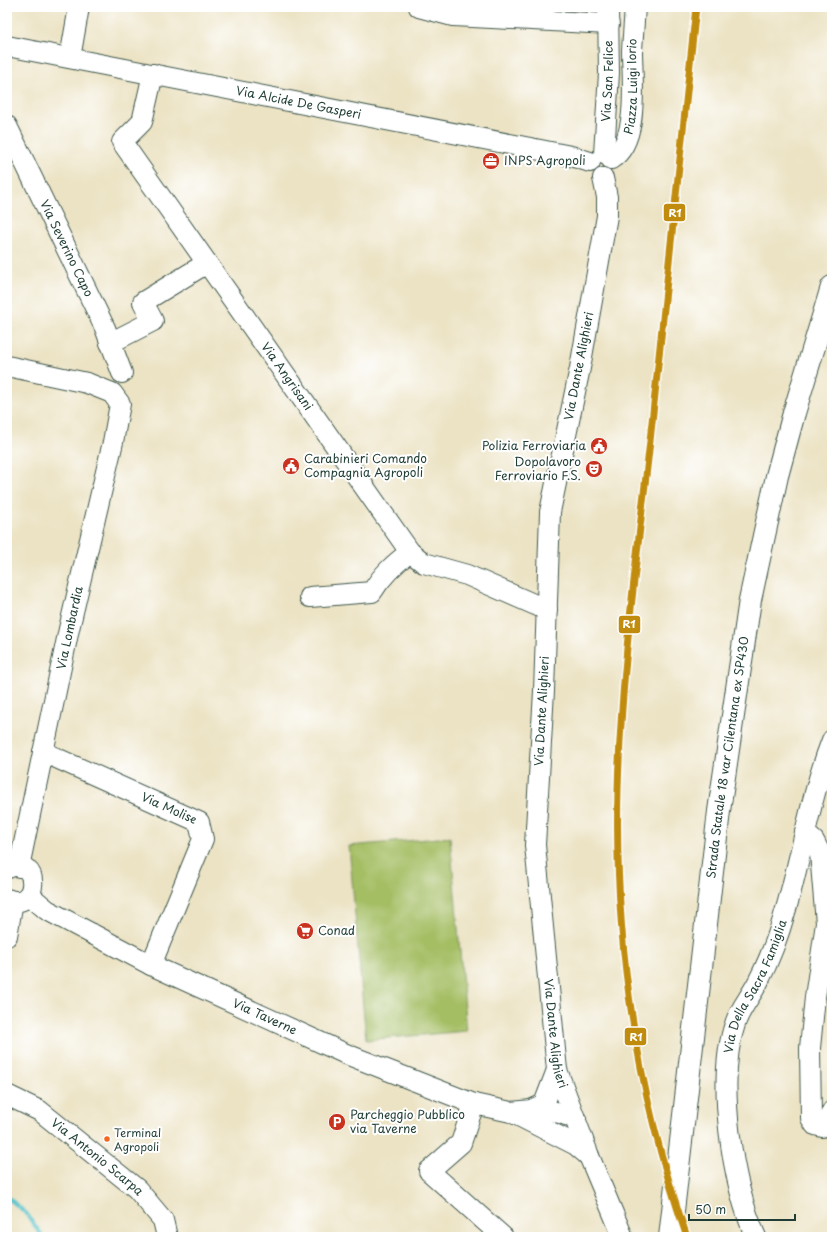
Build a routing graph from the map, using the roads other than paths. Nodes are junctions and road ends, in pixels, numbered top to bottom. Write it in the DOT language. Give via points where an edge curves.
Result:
graph roads {
  1 [pos="79,7"];
  2 [pos="419,7"];
  3 [pos="635,7"];
  4 [pos="608,16"];
  5 [pos="7,46"];
  6 [pos="70,58"];
  7 [pos="153,74"];
  8 [pos="7,126"];
  9 [pos="602,159"];
  10 [pos="207,263"];
  11 [pos="832,287"];
  12 [pos="110,343"];
  13 [pos="7,366"];
  14 [pos="122,373"];
  15 [pos="410,552"];
  16 [pos="310,597"];
  17 [pos="547,610"];
  18 [pos="832,740"];
  19 [pos="43,752"];
  20 [pos="805,833"];
  21 [pos="13,868"];
  22 [pos="16,898"];
  23 [pos="7,936"];
  24 [pos="151,965"];
  25 [pos="557,1070"];
  26 [pos="7,1095"];
  27 [pos="474,1104"];
  28 [pos="832,1111"];
  29 [pos="536,1118"];
  30 [pos="576,1119"];
  31 [pos="589,1156"];
  32 [pos="167,1237"];
  33 [pos="503,1237"];
  34 [pos="623,1237"];
  35 [pos="670,1237"];
  36 [pos="756,1237"];
  1 -- 6 [label="street"];
  2 -- 4 [label="street" via="454,16"];
  3 -- 9 [label="street, Piazza Luigi Iorio" via="632,48 633,100 629,130 622,150"];
  4 -- 9 [label="street, Via San Felice" via="610,73"];
  5 -- 6 [label="street, Via Alcide De Gasperi"];
  6 -- 7 [label="street, Via Alcide De Gasperi"];
  7 -- 9 [label="street, Via Alcide De Gasperi" via="571,156"];
  7 -- 10 [label="street, Via Angrisani" via="142,122 122,142"];
  8 -- 12 [label="street, Via Severino Capo"];
  9 -- 17 [label="street, Via Dante Alighieri" via="592,173 603,178 607,216 580,368 550,512"];
  10 -- 12 [label="street" via="143,302 153,321"];
  10 -- 15 [label="street, Via Angrisani"];
  11 -- 35 [label="highway, Strada Statale 18 var Cilentana ex SP430" via="777,476 750,600 720,803"];
  12 -- 14 [label="street, Via Severino Capo"];
  13 -- 19 [label="street, Via Lombardia" via="87,383 112,393 120,404"];
  15 -- 16 [label="street" via="394,564 372,592"];
  15 -- 17 [label="street, Via Angrisani" via="424,563 467,575"];
  17 -- 25 [label="street, Via Dante Alighieri" via="535,845"];
  18 -- 20 [label="street, Via Della Sacra Famiglia"];
  19 -- 21 [label="street, Via Lombardia"];
  19 -- 24 [label="street, Via Molise" via="199,822 203,838"];
  20 -- 28 [label="street" via="814,841 820,853 826,923 810,1048 811,1118 815,1125 822,1127 828,1124"];
  20 -- 36 [label="street, Via Della Sacra Famiglia" via="786,909 768,964 735,1022 729,1042 727,1115 748,1218"];
  21 -- 22 [label="street" via="24,868 31,876 33,886"];
  22 -- 23 [label="street"];
  22 -- 24 [label="street, Via Taverne" via="47,910"];
  24 -- 27 [label="street, Via Taverne" via="346,1054"];
  25 -- 29 [label="street"];
  25 -- 30 [label="street, Via Dante Alighieri"];
  26 -- 32 [label="street, Via Antonio Scarpa" via="40,1111 137,1189 163,1220"];
  27 -- 29 [label="street, Via Taverne"];
  27 -- 33 [label="street" via="461,1143 429,1171"];
  29 -- 30 [label="street, Via Taverne" via="558,1111"];
  29 -- 31 [label="street"];
  30 -- 31 [label="street, Via Dante Alighieri"];
  31 -- 34 [label="street, Via Dante Alighieri"];
}
